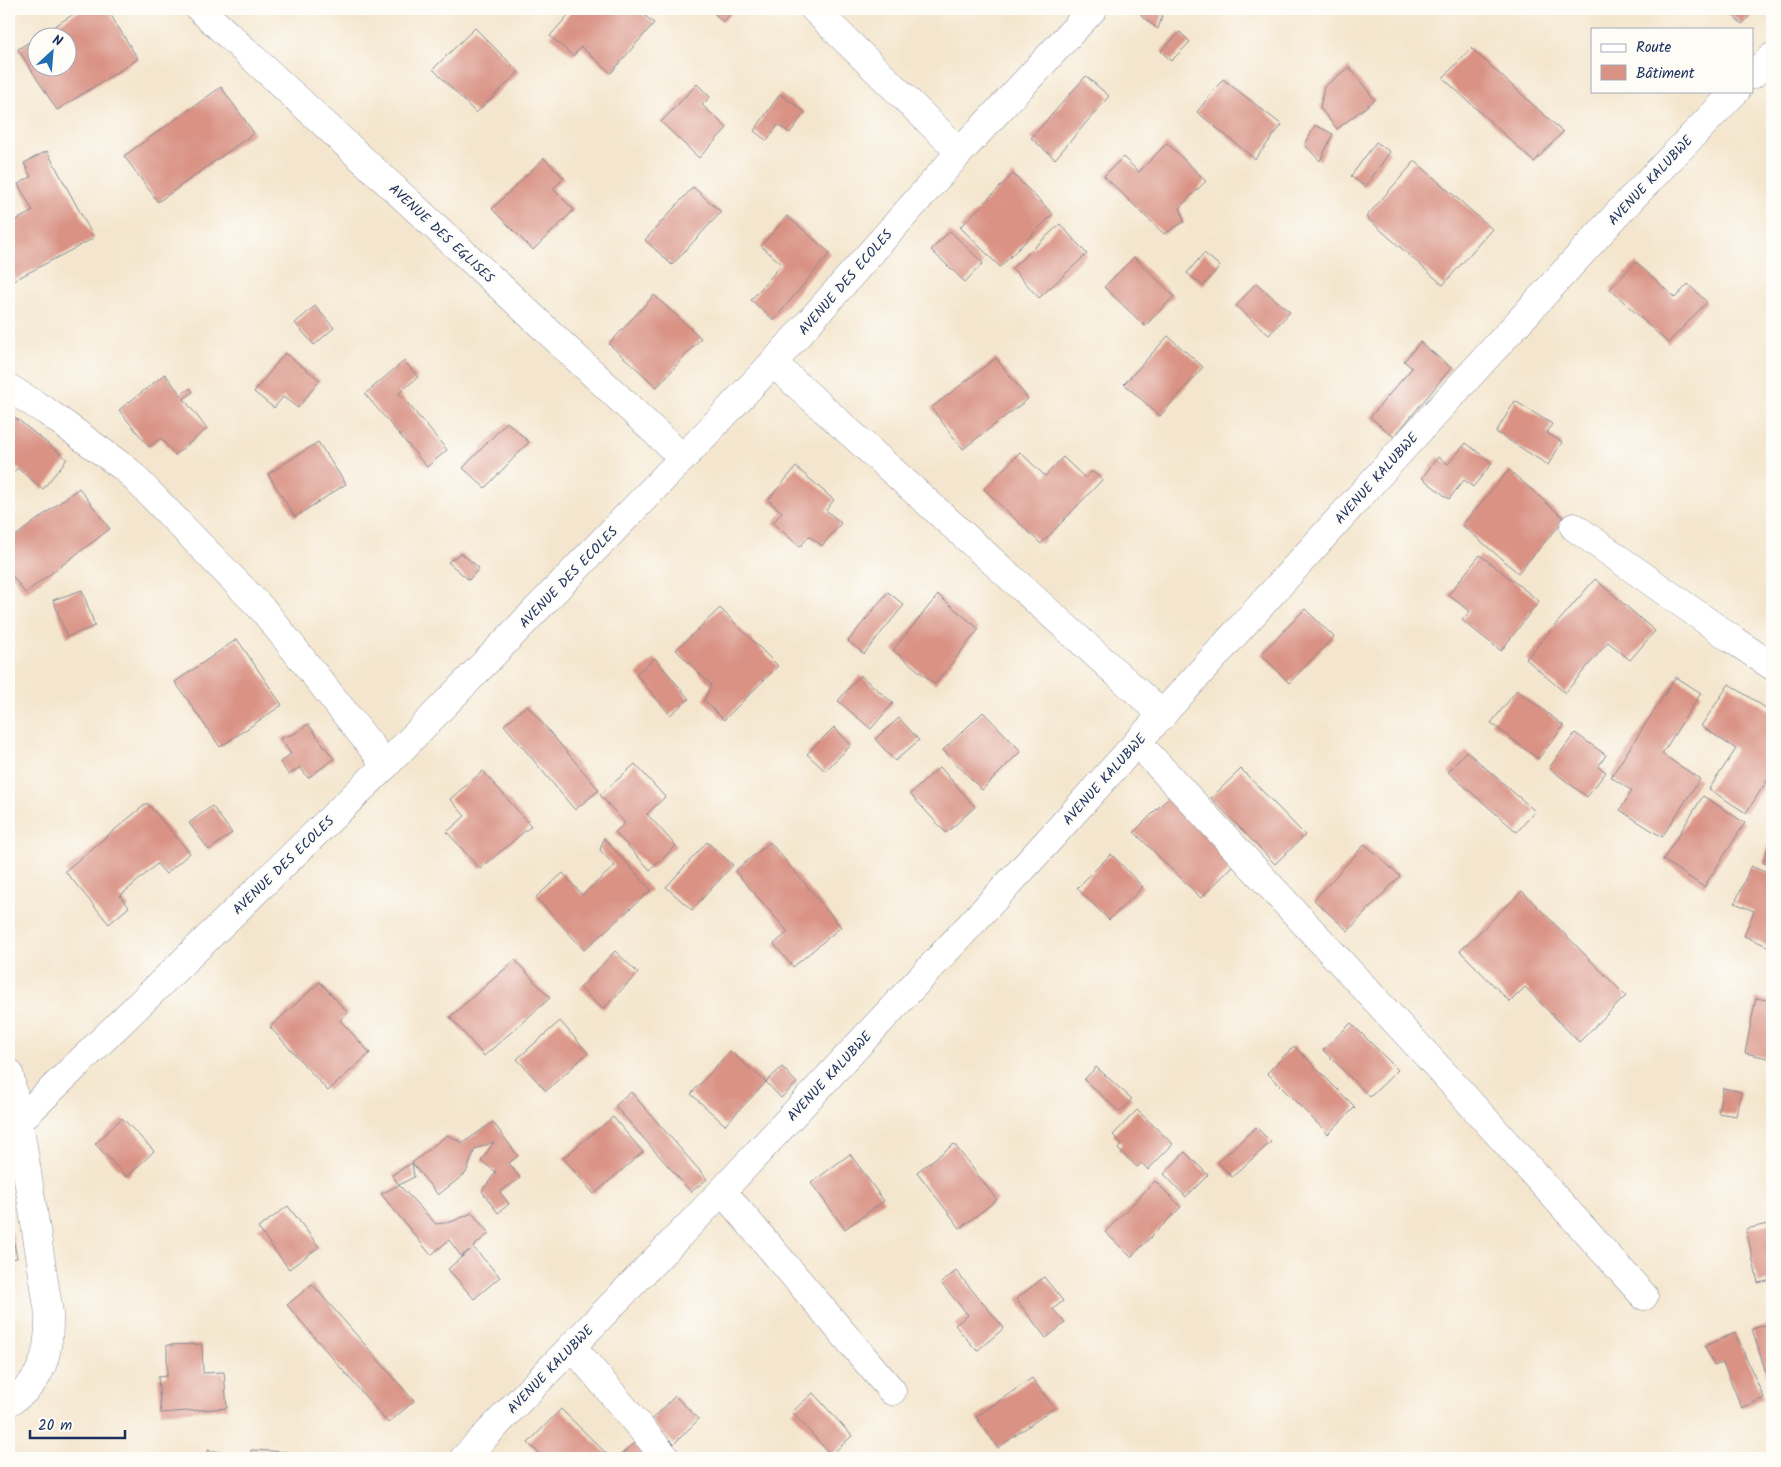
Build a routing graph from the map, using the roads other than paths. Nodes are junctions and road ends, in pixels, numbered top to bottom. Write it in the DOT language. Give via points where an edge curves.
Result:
graph roads {
  1 [pos="200,9"];
  2 [pos="814,9"];
  3 [pos="1093,9"];
  4 [pos="1772,57"];
  5 [pos="1754,73"];
  6 [pos="1735,92"];
  7 [pos="960,152"];
  8 [pos="773,363"];
  9 [pos="9,388"];
  10 [pos="683,458"];
  11 [pos="1574,527"];
  12 [pos="1772,666"];
  13 [pos="1162,715"];
  14 [pos="1137,742"];
  15 [pos="386,765"];
  16 [pos="9,1073"];
  17 [pos="19,1121"];
  18 [pos="722,1191"];
  19 [pos="1644,1296"];
  20 [pos="572,1346"];
  21 [pos="892,1391"];
  22 [pos="9,1402"];
  23 [pos="464,1458"];
  24 [pos="666,1458"];
  1 -- 10 [label="street, AVENUE DES EGLISES"];
  2 -- 7 [label="street"];
  3 -- 7 [label="street, AVENUE DES ECOLES"];
  4 -- 5 [label="street"];
  6 -- 13 [label="street, AVENUE KALUBWE" via="1619,212"];
  7 -- 8 [label="street, AVENUE DES ECOLES"];
  8 -- 10 [label="street, AVENUE DES ECOLES"];
  8 -- 13 [label="street"];
  9 -- 15 [label="street" via="127,470 264,611"];
  10 -- 15 [label="street, AVENUE DES ECOLES"];
  11 -- 12 [label="street"];
  13 -- 14 [label="street, AVENUE KALUBWE"];
  14 -- 18 [label="street, AVENUE KALUBWE"];
  14 -- 19 [label="street"];
  15 -- 17 [label="street, AVENUE DES ECOLES"];
  16 -- 17 [label="street"];
  17 -- 22 [label="street" via="49,1330 46,1357 36,1379"];
  18 -- 20 [label="street, AVENUE KALUBWE"];
  18 -- 21 [label="street"];
  20 -- 23 [label="street, AVENUE KALUBWE"];
  20 -- 24 [label="street"];
}
